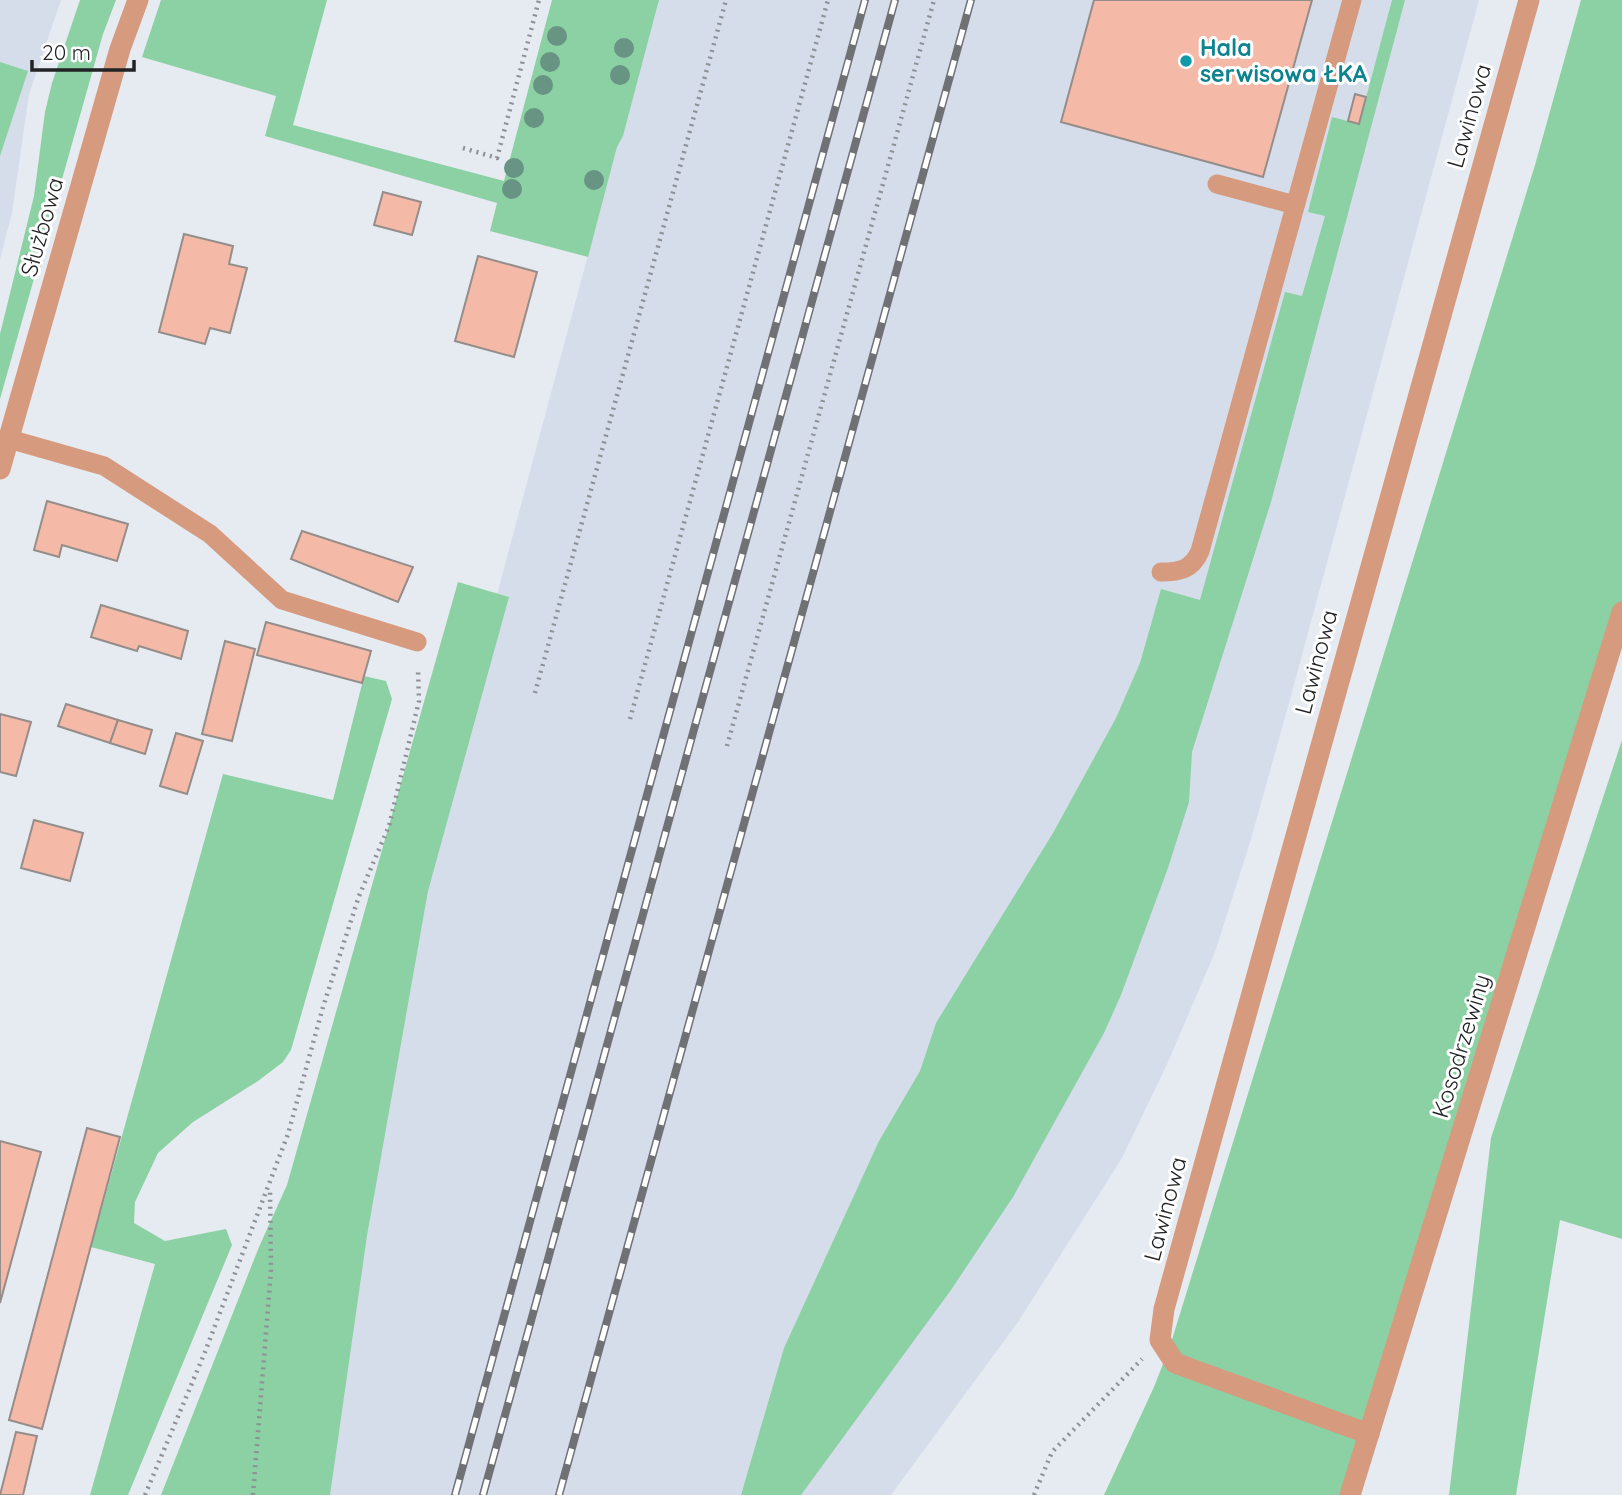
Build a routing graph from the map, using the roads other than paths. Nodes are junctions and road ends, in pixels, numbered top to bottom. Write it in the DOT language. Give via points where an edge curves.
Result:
graph roads {
  1 [pos="138,0"];
  2 [pos="1352,0"];
  3 [pos="1529,0"];
  4 [pos="1217,184"];
  5 [pos="1295,205"];
  6 [pos="9,439"];
  7 [pos="0,469"];
  8 [pos="1161,572"];
  9 [pos="1622,612"];
  10 [pos="417,642"];
  11 [pos="1369,1434"];
  12 [pos="1350,1495"];
  1 -- 6 [label="street, Służbowa"];
  2 -- 5 [label="lane"];
  3 -- 11 [label="street, Lawinowa" via="1164,1309 1160,1340 1175,1363"];
  4 -- 5 [label="lane"];
  5 -- 8 [label="lane" via="1200,551 1187,569"];
  6 -- 7 [label="street, Służbowa"];
  6 -- 10 [label="lane" via="104,466 210,534 282,600"];
  9 -- 11 [label="street, Kosodrzewiny"];
  11 -- 12 [label="street, Kosodrzewiny"];
}
